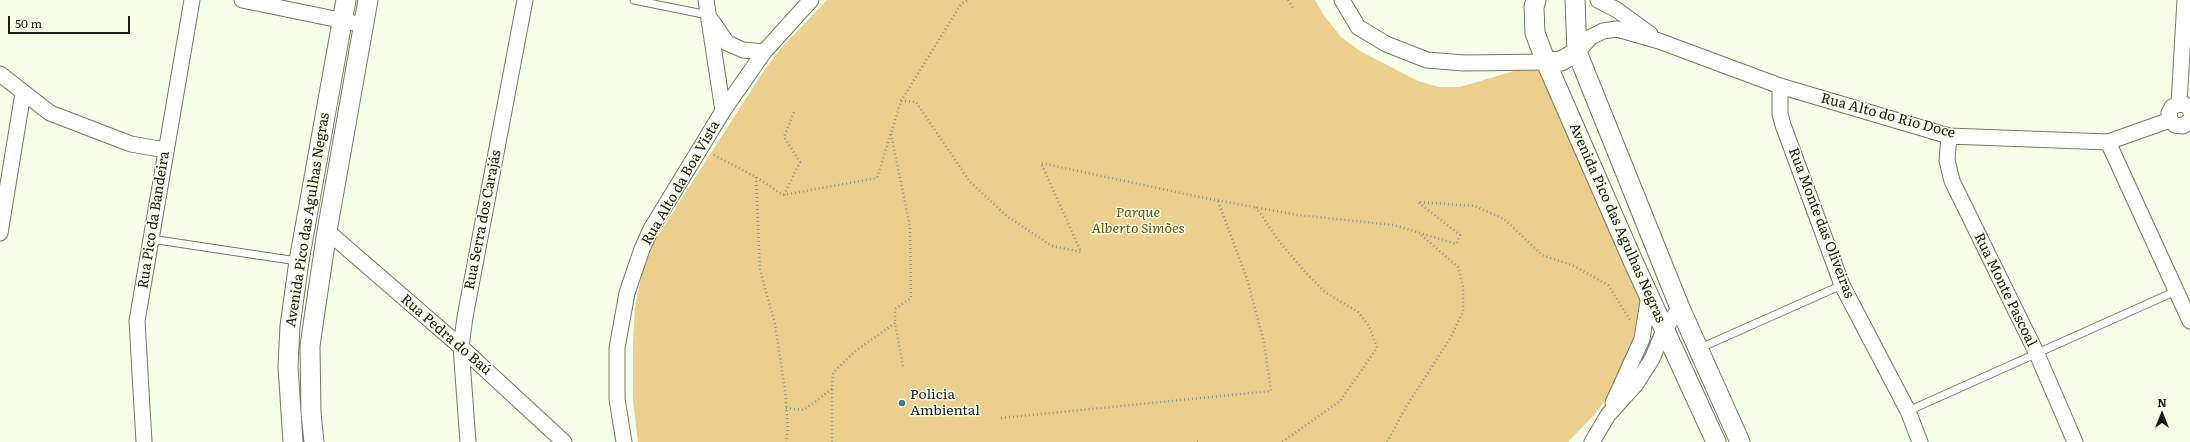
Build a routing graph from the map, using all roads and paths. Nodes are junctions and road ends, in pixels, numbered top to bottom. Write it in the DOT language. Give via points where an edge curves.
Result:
graph roads {
  1 [pos="192,0"];
  2 [pos="242,0"];
  3 [pos="346,0"];
  4 [pos="368,0"];
  5 [pos="525,0"];
  6 [pos="634,0"];
  7 [pos="811,0"];
  8 [pos="968,0"];
  9 [pos="1288,0"];
  10 [pos="1342,0"];
  11 [pos="1536,0"];
  12 [pos="1575,0"];
  13 [pos="1598,0"];
  14 [pos="2185,0"];
  15 [pos="707,7"];
  16 [pos="1294,10"];
  17 [pos="342,21"];
  18 [pos="364,25"];
  19 [pos="1659,41"];
  20 [pos="764,52"];
  21 [pos="1577,52"];
  22 [pos="1546,62"];
  23 [pos="0,74"];
  24 [pos="1780,86"];
  25 [pos="23,93"];
  26 [pos="901,101"];
  27 [pos="2185,107"];
  28 [pos="723,111"];
  29 [pos="794,112"];
  30 [pos="2170,120"];
  31 [pos="2190,120"];
  32 [pos="891,133"];
  33 [pos="1949,136"];
  34 [pos="2108,142"];
  35 [pos="700,148"];
  36 [pos="165,150"];
  37 [pos="756,176"];
  38 [pos="783,195"];
  39 [pos="1217,200"];
  40 [pos="1256,207"];
  41 [pos="327,231"];
  42 [pos="1418,232"];
  43 [pos="0,233"];
  44 [pos="151,239"];
  45 [pos="299,261"];
  46 [pos="1842,285"];
  47 [pos="2176,291"];
  48 [pos="1649,295"];
  49 [pos="1680,308"];
  50 [pos="2190,321"];
  51 [pos="895,323"];
  52 [pos="1664,330"];
  53 [pos="1642,339"];
  54 [pos="461,347"];
  55 [pos="1698,349"];
  56 [pos="2037,354"];
  57 [pos="903,368"];
  58 [pos="832,389"];
  59 [pos="786,408"];
  60 [pos="1908,411"];
  61 [pos="1608,415"];
  62 [pos="1001,418"];
  63 [pos="144,442"];
  64 [pos="293,442"];
  65 [pos="314,442"];
  66 [pos="468,442"];
  67 [pos="564,442"];
  68 [pos="624,442"];
  69 [pos="786,442"];
  70 [pos="832,442"];
  71 [pos="1282,442"];
  72 [pos="1387,442"];
  73 [pos="1592,442"];
  74 [pos="1716,442"];
  75 [pos="1740,442"];
  76 [pos="1920,442"];
  77 [pos="2075,442"];
  1 -- 36 [label="street, Rua Pico da Bandeira"];
  2 -- 17 [label="street"];
  3 -- 17 [label="street, Avenida Pico das Agulhas Negras"];
  4 -- 18 [label="street, Avenida Pico das Agulhas Negras"];
  5 -- 54 [label="street, Rua Serra dos Carajás"];
  6 -- 15 [label="lane"];
  7 -- 20 [label="street, Rua Alto da Boa Vista"];
  8 -- 26 [label="path" via="961,4"];
  9 -- 16 [label="path"];
  10 -- 22 [label="street" via="1358,27 1386,44 1426,60 1464,63"];
  11 -- 22 [label="street, Avenida Pico das Agulhas Negras" via="1535,33"];
  12 -- 21 [label="street, Avenida Pico das Agulhas Negras"];
  13 -- 19 [label="street" via="1618,10"];
  14 -- 27 [label="street"];
  15 -- 20 [label="street" via="727,43 743,50"];
  15 -- 28 [label="street"];
  17 -- 18 [label="street"];
  17 -- 45 [label="street, Avenida Pico das Agulhas Negras"];
  18 -- 41 [label="street, Avenida Pico das Agulhas Negras"];
  19 -- 21 [label="street" via="1617,29 1603,31 1591,37"];
  19 -- 24 [label="street, Rua Alto do Rio Doce"];
  20 -- 28 [label="street, Rua Alto da Boa Vista"];
  21 -- 22 [label="street" via="1561,61"];
  21 -- 49 [label="street, Avenida Pico das Agulhas Negras"];
  22 -- 48 [label="street, Avenida Pico das Agulhas Negras"];
  23 -- 25 [label="street"];
  24 -- 33 [label="street, Rua Alto do Rio Doce"];
  24 -- 46 [label="street, Rua Monte das Oliveiras" via="1780,114 1783,125"];
  25 -- 36 [label="street" via="50,113 131,144"];
  25 -- 43 [label="street"];
  26 -- 32 [label="path"];
  26 -- 39 [label="path" via="916,102 970,182 1008,218 1052,246 1081,252 1041,163"];
  27 -- 30 [label="street" via="2170,110"];
  28 -- 35 [label="street, Rua Alto da Boa Vista"];
  29 -- 38 [label="path" via="784,137 800,162"];
  30 -- 31 [label="street" via="2179,126"];
  30 -- 34 [label="street, Rua Alto do Rio Doce"];
  32 -- 38 [label="path" via="876,178"];
  32 -- 51 [label="path" via="910,227 911,298 895,309"];
  33 -- 34 [label="street, Rua Alto do Rio Doce"];
  33 -- 56 [label="street, Rua Monte Pascoal" via="1947,160 1952,181"];
  34 -- 47 [label="street"];
  35 -- 37 [label="path"];
  35 -- 68 [label="street, Rua Alto da Boa Vista" via="651,229 627,293 617,348 617,399"];
  36 -- 44 [label="street, Rua Pico da Bandeira"];
  37 -- 38 [label="path"];
  37 -- 59 [label="path" via="760,270 775,324"];
  39 -- 40 [label="path"];
  39 -- 62 [label="path" via="1247,279 1264,342 1271,391"];
  40 -- 42 [label="path" via="1298,215 1394,225"];
  40 -- 71 [label="path" via="1278,240 1306,273 1325,292 1358,312 1369,326 1377,348 1340,401"];
  41 -- 54 [label="street, Rua Pedra do Baú"];
  41 -- 65 [label="street, Avenida Pico das Agulhas Negras" via="310,346"];
  42 -- 53 [label="path" via="1456,244 1460,235 1418,202 1475,206 1504,219 1542,255 1574,266 1608,285"];
  42 -- 72 [label="path" via="1458,267 1463,286 1463,311 1451,337"];
  44 -- 45 [label="lane"];
  44 -- 63 [label="street, Rua Pico da Bandeira" via="137,321"];
  45 -- 64 [label="street, Avenida Pico das Agulhas Negras" via="290,326 288,366"];
  46 -- 55 [label="lane"];
  46 -- 60 [label="street, Rua Monte das Oliveiras"];
  47 -- 50 [label="street"];
  47 -- 56 [label="lane"];
  48 -- 52 [label="street, Avenida Pico das Agulhas Negras"];
  48 -- 53 [label="street"];
  49 -- 52 [label="street"];
  49 -- 55 [label="street, Avenida Pico das Agulhas Negras"];
  51 -- 57 [label="path"];
  51 -- 58 [label="path" via="854,352 833,373"];
  52 -- 61 [label="street" via="1652,359 1636,384"];
  52 -- 74 [label="street, Avenida Pico das Agulhas Negras"];
  53 -- 61 [label="street"];
  54 -- 66 [label="street, Rua Serra dos Carajás"];
  54 -- 67 [label="street, Rua Pedra do Baú"];
  55 -- 75 [label="street, Avenida Pico das Agulhas Negras"];
  56 -- 60 [label="lane"];
  56 -- 77 [label="street, Rua Monte Pascoal"];
  58 -- 59 [label="path" via="804,410"];
  58 -- 70 [label="path"];
  59 -- 69 [label="path"];
  60 -- 76 [label="street, Rua Monte das Oliveiras"];
  61 -- 73 [label="street"];
}
